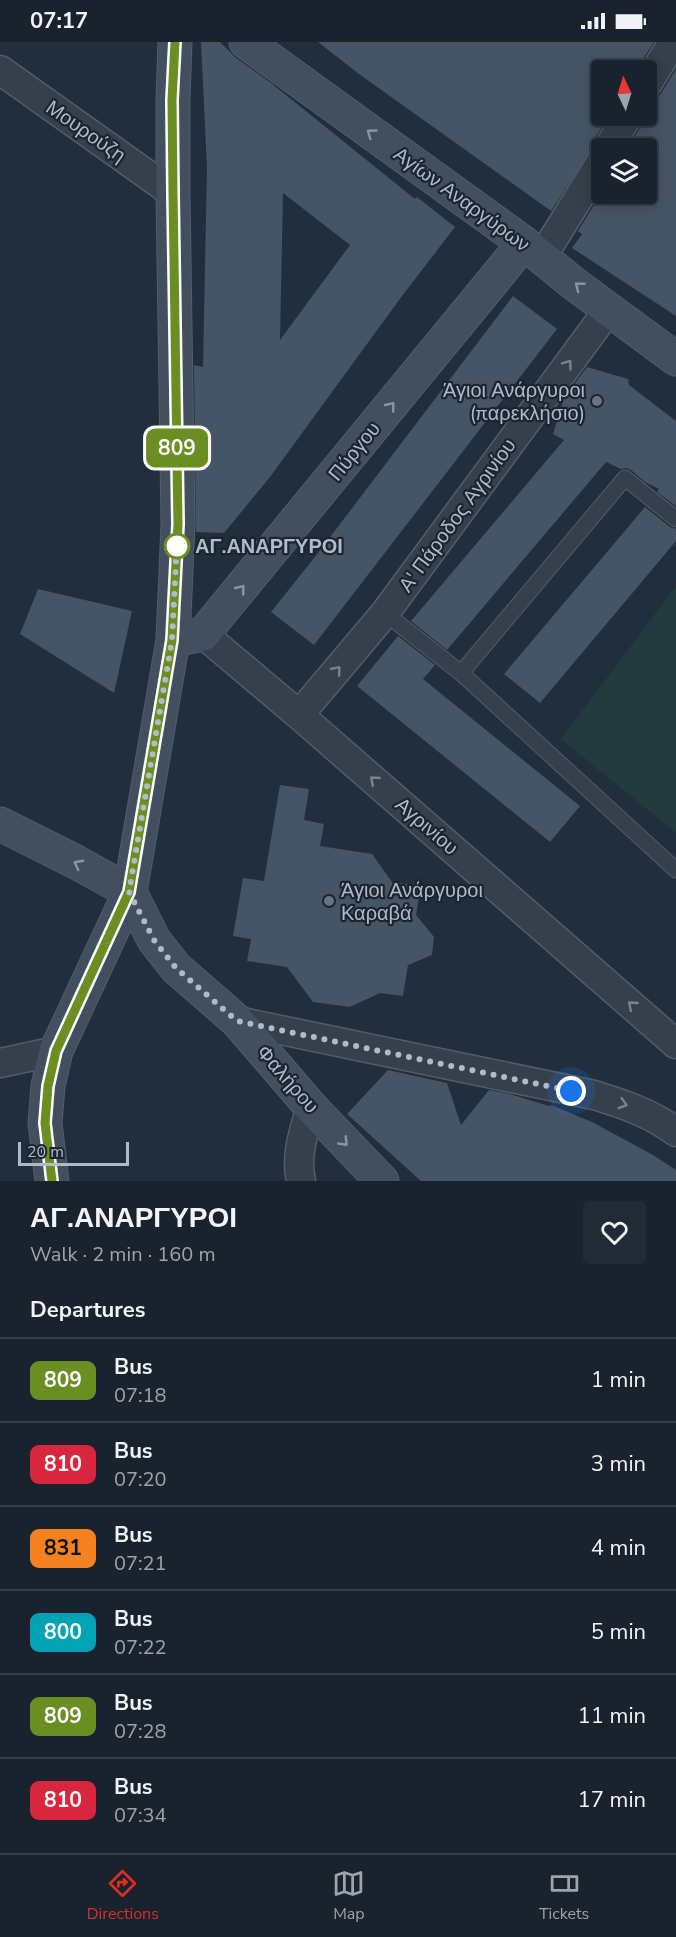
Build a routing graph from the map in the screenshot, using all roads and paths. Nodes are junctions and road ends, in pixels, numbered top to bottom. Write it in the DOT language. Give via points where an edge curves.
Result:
graph roads {
  1 [pos="175,42"];
  2 [pos="673,42"];
  3 [pos="253,44"];
  4 [pos="657,68"];
  5 [pos="0,70"];
  6 [pos="591,174"];
  7 [pos="173,193"];
  8 [pos="533,250"];
  9 [pos="609,309"];
  10 [pos="675,356"];
  11 [pos="676,519"];
  12 [pos="385,613"];
  13 [pos="188,637"];
  14 [pos="461,673"];
  15 [pos="299,715"];
  16 [pos="0,824"];
  17 [pos="676,870"];
  18 [pos="129,892"];
  19 [pos="237,1021"];
  20 [pos="676,1044"];
  21 [pos="56,1051"];
  22 [pos="0,1063"];
  23 [pos="311,1107"];
  24 [pos="671,1119"];
  25 [pos="52,1181"];
  26 [pos="301,1181"];
  27 [pos="382,1181"];
  1 -- 7 [label="street"];
  2 -- 4 [label="street"];
  8 -- 3 [label="street, Αγίων Αναργύρων, one-way"];
  5 -- 7 [label="street, Μουρούζη"];
  6 -- 8 [label="street, Πύργου"];
  7 -- 13 [label="street" via="178,524"];
  9 -- 8 [label="street, Αγίων Αναργύρων, one-way"];
  13 -- 8 [label="street, Πύργου, one-way"];
  9 -- 10 [label="street, Αγίων Αναργύρων"];
  12 -- 9 [label="street, Α' Πάροδος Αγρινίου, one-way"];
  11 -- 14 [label="lane" via="625,478"];
  12 -- 14 [label="lane"];
  15 -- 12 [label="street, Α' Πάροδος Αγρινίου, one-way"];
  13 -- 15 [label="street, Αγρινίου"];
  13 -- 18 [label="street"];
  14 -- 17 [label="lane"];
  20 -- 15 [label="street, Αγρινίου, one-way"];
  18 -- 16 [label="street, one-way"];
  18 -- 19 [label="street, Φαλήρου" via="154,940 176,968"];
  18 -- 21 [label="street"];
  19 -- 23 [label="street, Φαλήρου"];
  19 -- 24 [label="street, one-way" via="594,1095"];
  21 -- 22 [label="street"];
  21 -- 25 [label="street" via="45,1123"];
  23 -- 26 [label="street" via="301,1139"];
  23 -- 27 [label="street, Φαλήρου, one-way"];
}
